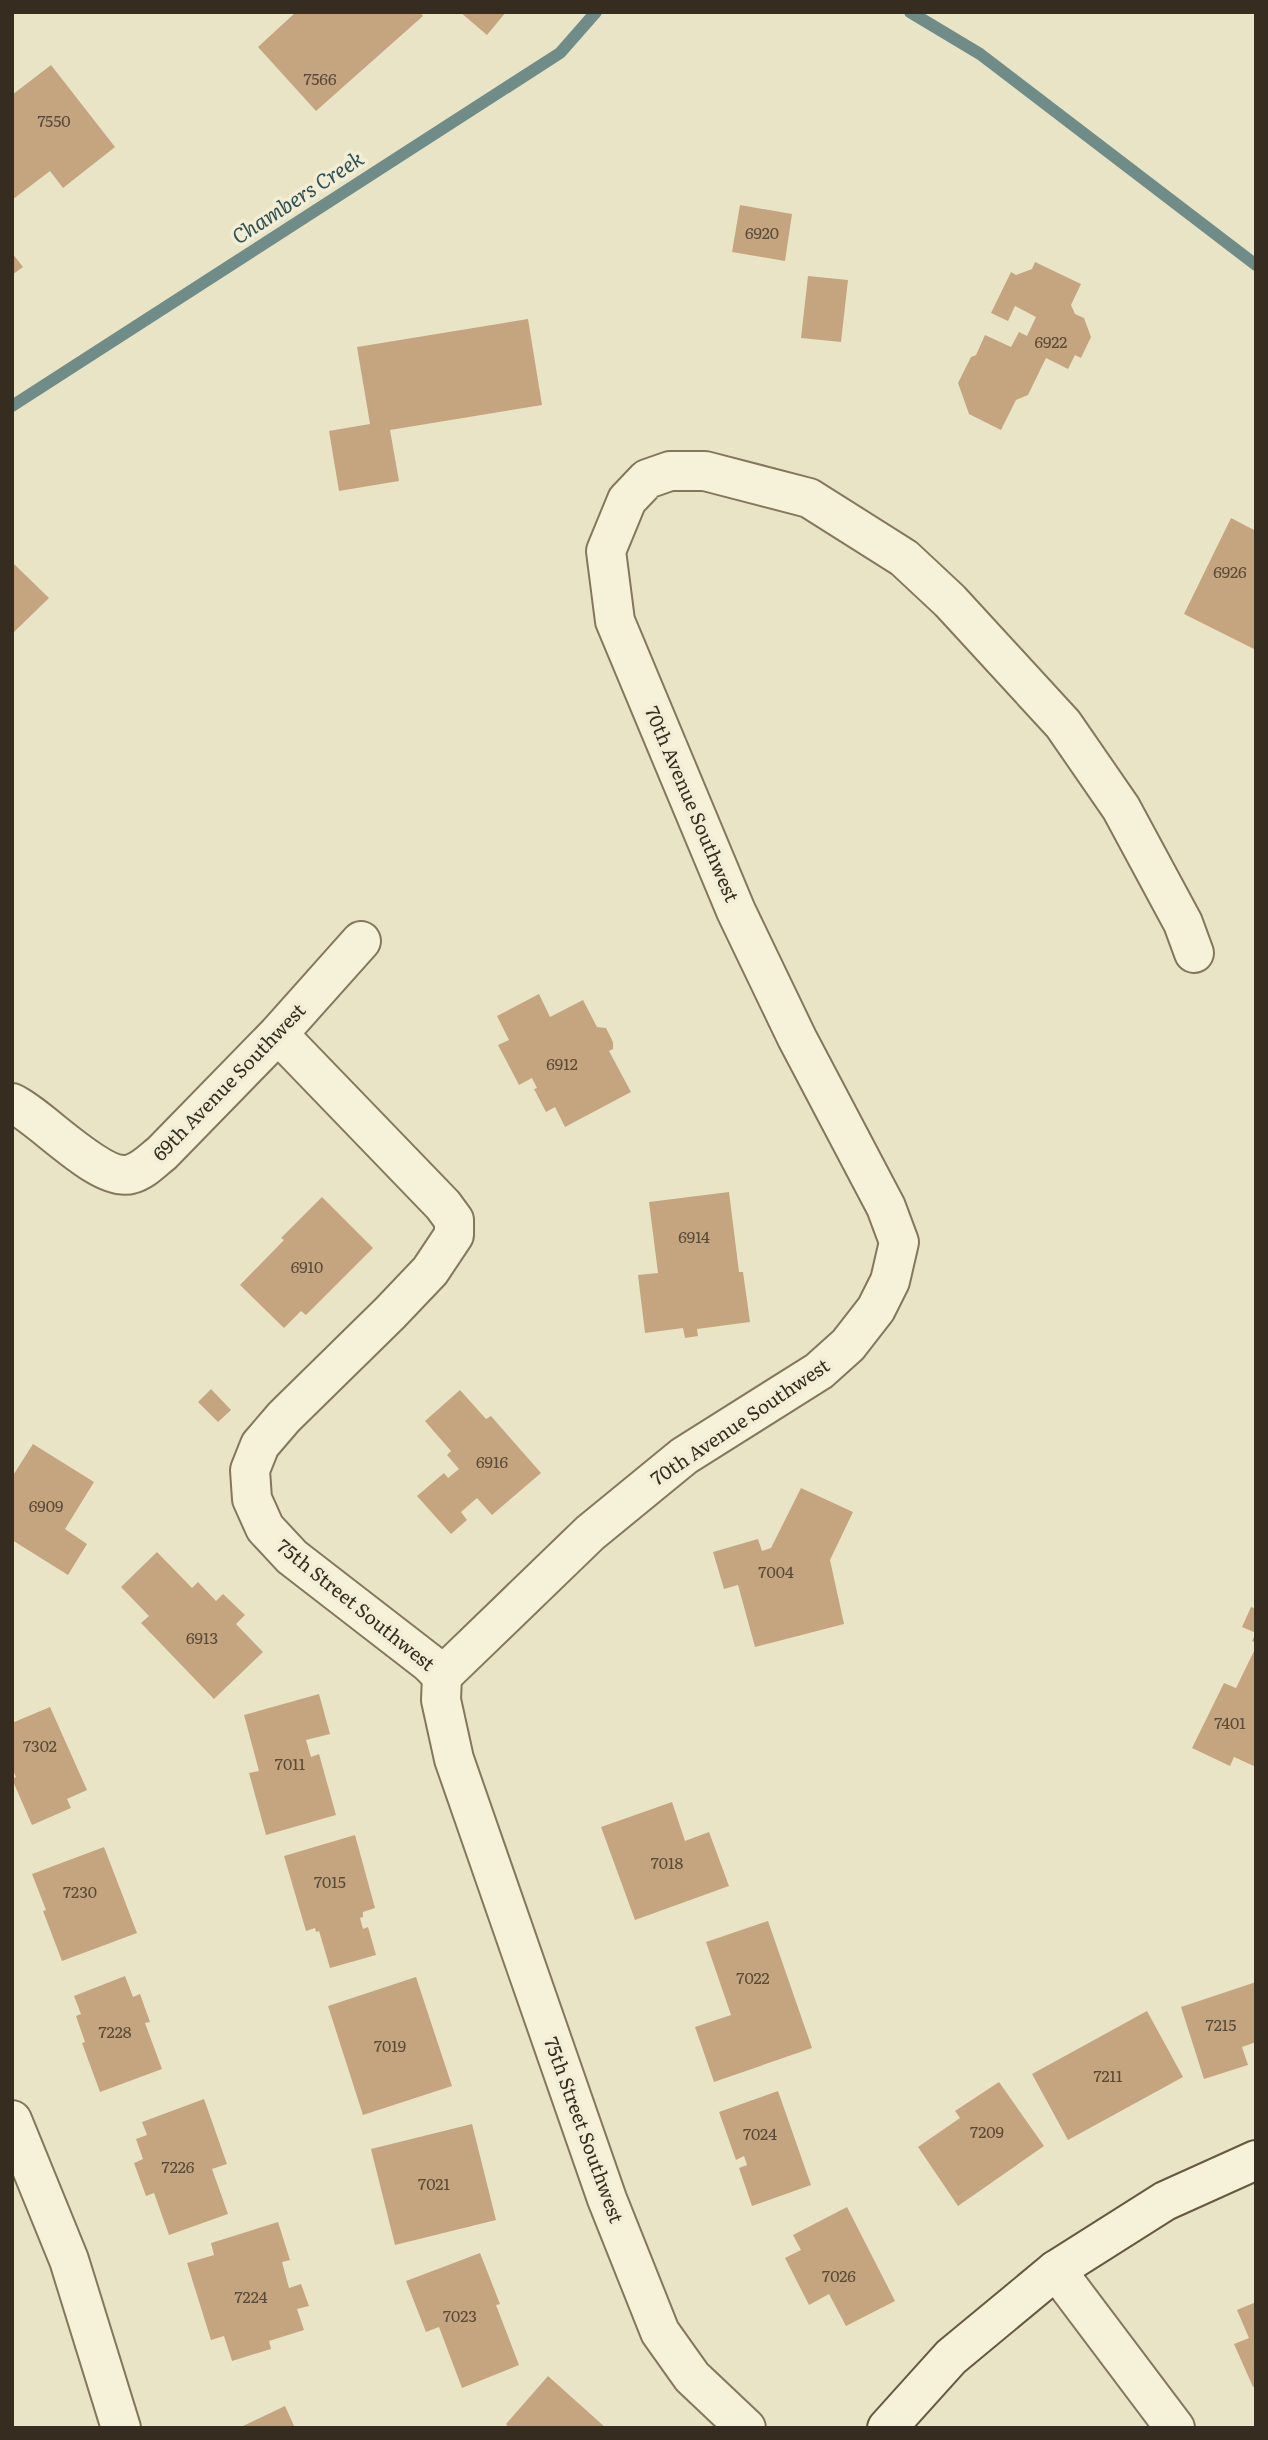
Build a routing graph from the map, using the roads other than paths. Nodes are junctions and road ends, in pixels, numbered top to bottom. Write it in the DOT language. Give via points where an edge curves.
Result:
graph roads {
  1 [pos="361,941"];
  2 [pos="1194,953"];
  3 [pos="278,1034"];
  4 [pos="12,1103"];
  5 [pos="442,1676"];
  6 [pos="12,2120"];
  7 [pos="1256,2160"];
  8 [pos="1056,2270"];
  9 [pos="121,2428"];
  10 [pos="746,2428"];
  11 [pos="887,2428"];
  12 [pos="1175,2428"];
  1 -- 3 [label="street, 69th Avenue Southwest"];
  2 -- 5 [label="street, 70th Avenue Southwest" via="1183,923 1121,808 1063,724 904,558 809,498 705,471 670,471 647,480 627,500 606,551 615,621 736,911 900,1242 890,1281 876,1309 848,1345 819,1371 684,1456 621,1507"];
  3 -- 4 [label="street, 69th Avenue Southwest" via="162,1153 144,1169 128,1175 111,1174"];
  3 -- 5 [label="street, 75th Street Southwest" via="443,1205 454,1227 430,1271 260,1445 250,1470 253,1499 265,1528 292,1557"];
  5 -- 10 [label="street, 75th Street Southwest" via="441,1700 454,1759 607,2199 660,2332 692,2377"];
  6 -- 9 [label="street" via="69,2260"];
  7 -- 8 [label="street" via="1165,2201"];
  8 -- 11 [label="street" via="951,2357"];
  8 -- 12 [label="street"];
}
